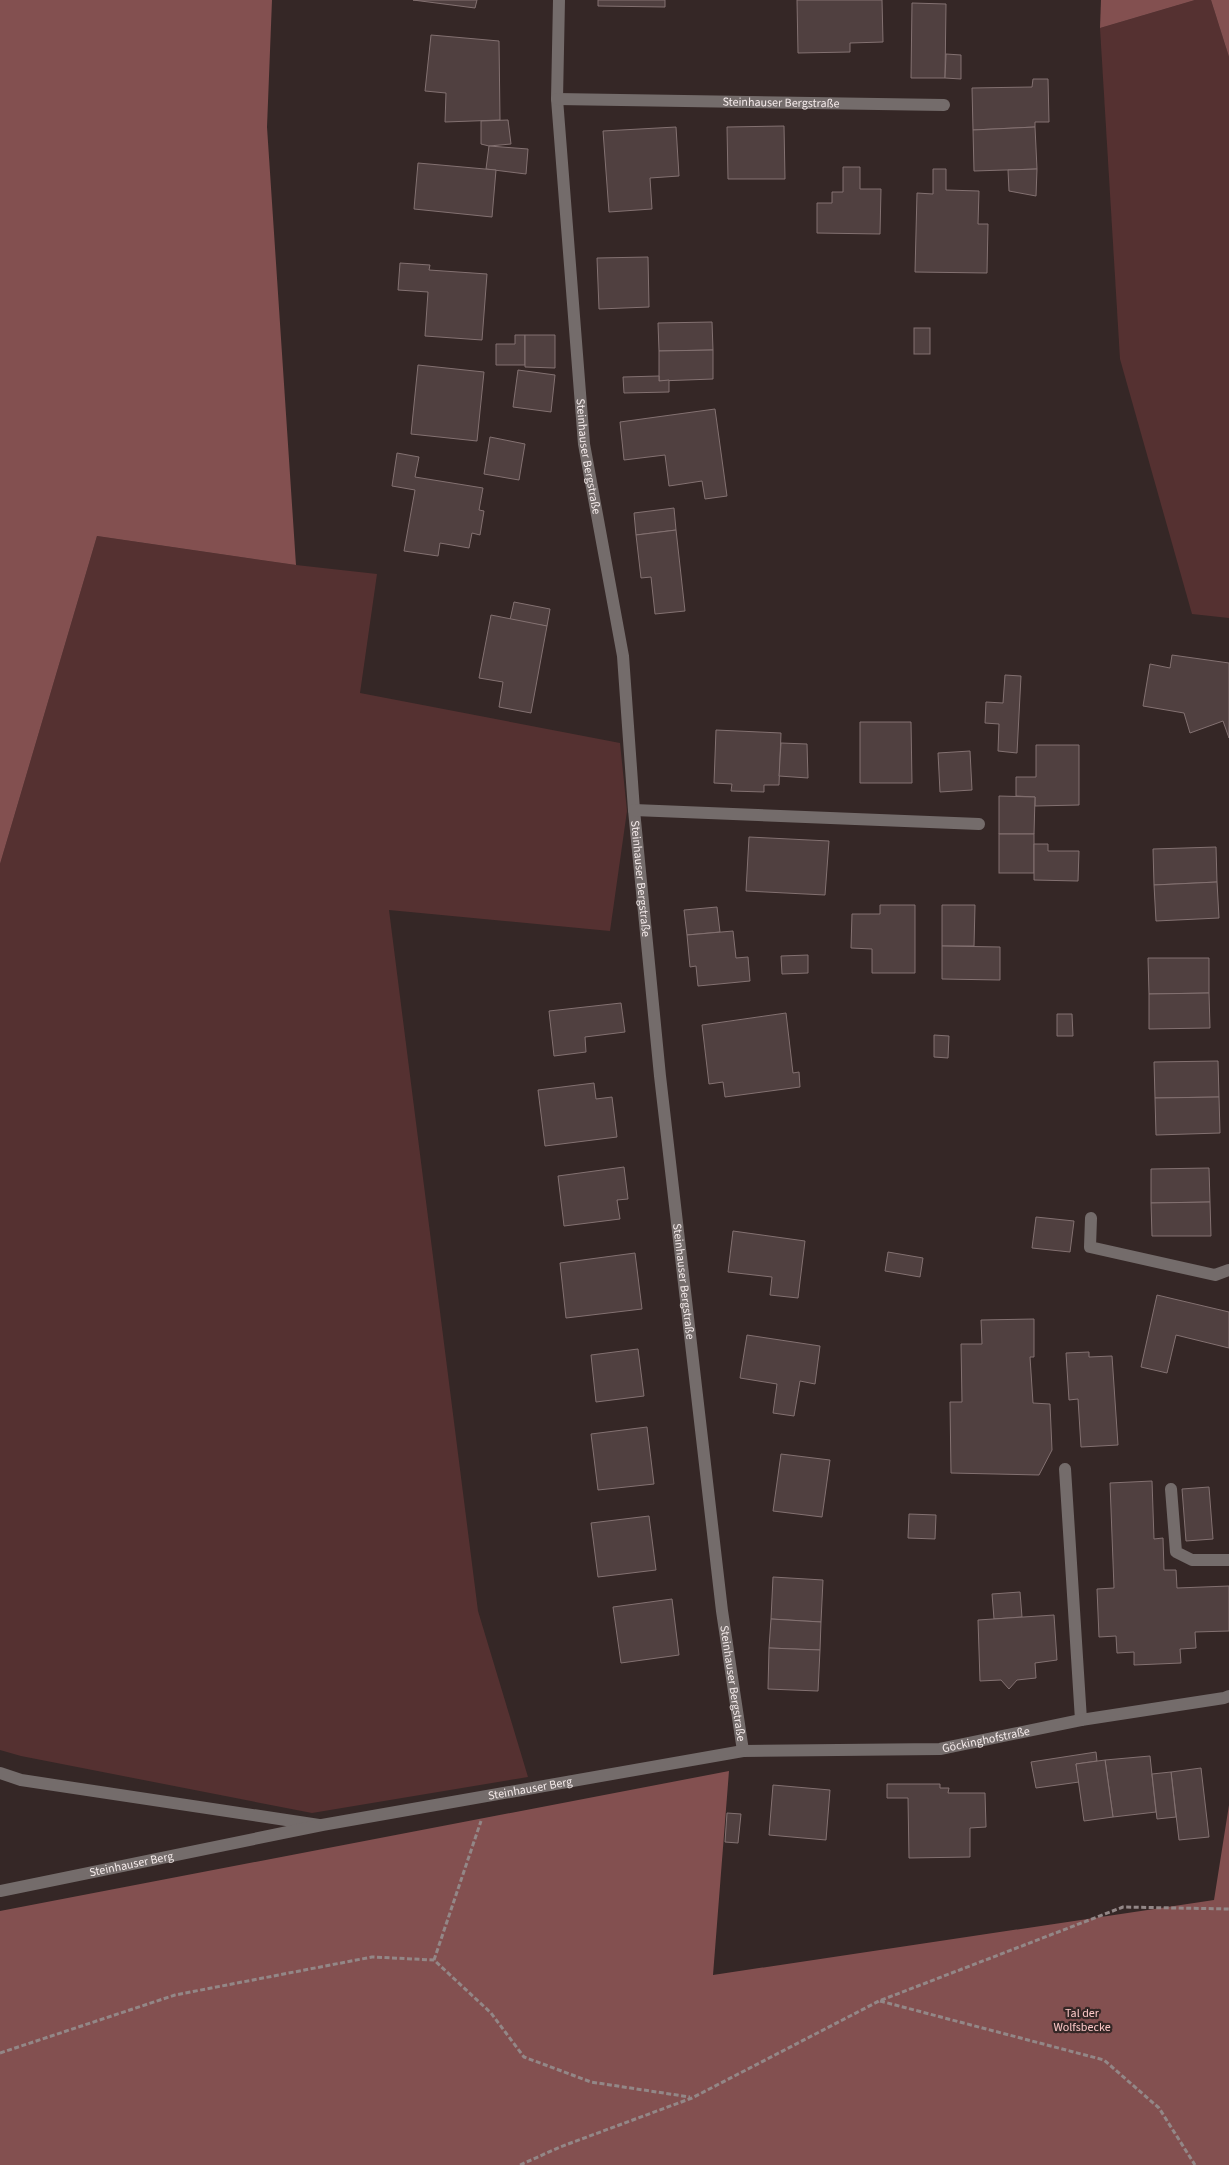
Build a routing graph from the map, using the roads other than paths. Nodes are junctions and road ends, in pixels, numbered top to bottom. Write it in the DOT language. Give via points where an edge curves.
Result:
graph roads {
  1 [pos="559,0"];
  2 [pos="557,99"];
  3 [pos="944,105"];
  4 [pos="634,810"];
  5 [pos="980,824"];
  6 [pos="1091,1218"];
  7 [pos="1229,1270"];
  8 [pos="1065,1469"];
  9 [pos="1171,1489"];
  10 [pos="1229,1560"];
  11 [pos="1227,1699"];
  12 [pos="1081,1720"];
  13 [pos="741,1752"];
  14 [pos="0,1773"];
  15 [pos="322,1825"];
  16 [pos="0,1891"];
  1 -- 2 [label="street, Steinhauser Bergstraße"];
  2 -- 3 [label="street, Steinhauser Bergstraße"];
  2 -- 4 [label="street, Steinhauser Bergstraße" via="584,444 623,656"];
  4 -- 5 [label="street, Steinhauser Bergstraße"];
  4 -- 13 [label="street, Steinhauser Bergstraße" via="660,1076"];
  6 -- 7 [label="street" via="1090,1247 1215,1275"];
  8 -- 12 [label="street"];
  9 -- 10 [label="street" via="1176,1552 1192,1560"];
  11 -- 12 [label="street, Göckinghofstraße"];
  12 -- 13 [label="street, Göckinghofstraße" via="940,1748"];
  13 -- 15 [label="street, Steinhauser Berg"];
  14 -- 15 [label="street, Steinhauser Berg" via="21,1780"];
  15 -- 16 [label="street, Steinhauser Berg"];
}
